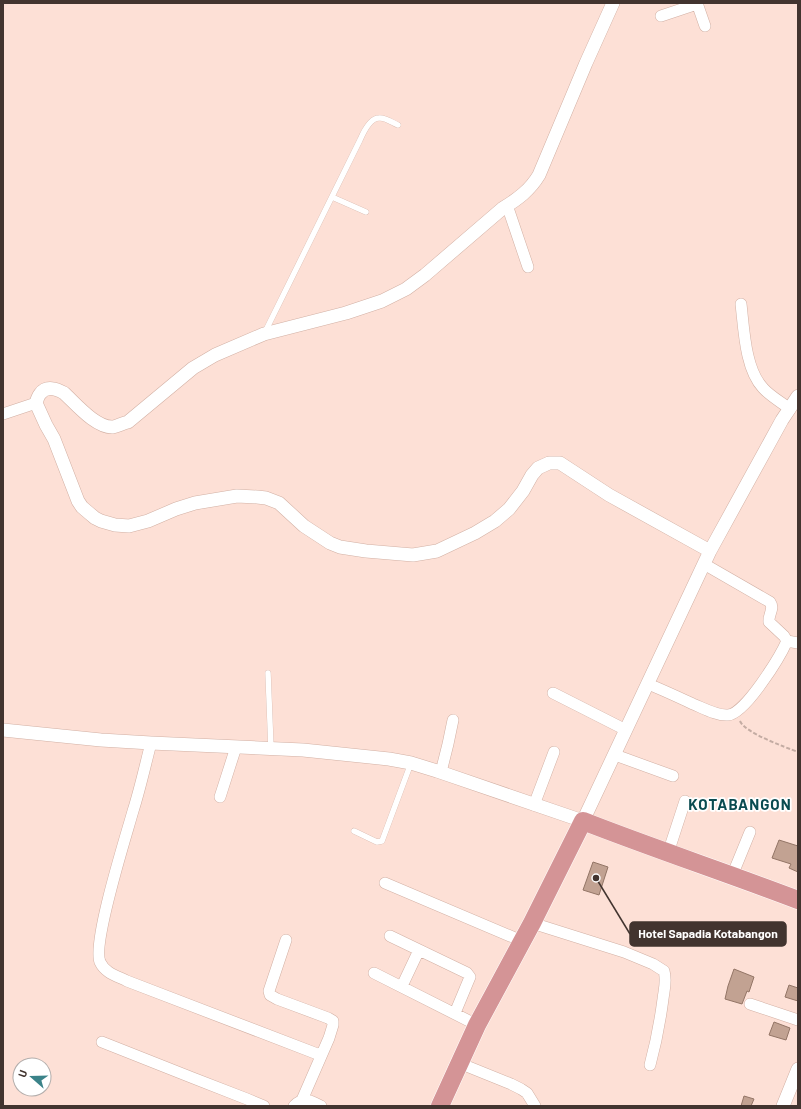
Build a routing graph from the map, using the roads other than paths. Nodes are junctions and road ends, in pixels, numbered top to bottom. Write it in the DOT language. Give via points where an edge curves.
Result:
graph roads {
  1 [pos="613,3"];
  2 [pos="697,3"];
  3 [pos="661,16"];
  4 [pos="705,26"];
  5 [pos="398,125"];
  6 [pos="332,197"];
  7 [pos="507,205"];
  8 [pos="366,212"];
  9 [pos="528,267"];
  10 [pos="742,304"];
  11 [pos="264,334"];
  12 [pos="798,396"];
  13 [pos="36,403"];
  14 [pos="790,409"];
  15 [pos="3,414"];
  16 [pos="710,551"];
  17 [pos="704,564"];
  18 [pos="792,642"];
  19 [pos="268,673"];
  20 [pos="648,684"];
  21 [pos="553,693"];
  22 [pos="453,720"];
  23 [pos="3,730"];
  24 [pos="626,730"];
  25 [pos="151,743"];
  26 [pos="236,747"];
  27 [pos="271,749"];
  28 [pos="554,752"];
  29 [pos="614,755"];
  30 [pos="411,763"];
  31 [pos="441,772"];
  32 [pos="673,776"];
  33 [pos="220,797"];
  34 [pos="685,800"];
  35 [pos="534,805"];
  36 [pos="583,822"];
  37 [pos="354,830"];
  38 [pos="750,832"];
  39 [pos="668,853"];
  40 [pos="732,876"];
  41 [pos="385,883"];
  42 [pos="798,900"];
  43 [pos="532,923"];
  44 [pos="390,936"];
  45 [pos="286,940"];
  46 [pos="522,941"];
  47 [pos="419,950"];
  48 [pos="374,973"];
  49 [pos="402,986"];
  50 [pos="750,1004"];
  51 [pos="455,1013"];
  52 [pos="798,1020"];
  53 [pos="477,1025"];
  54 [pos="102,1042"];
  55 [pos="320,1055"];
  56 [pos="459,1064"];
  57 [pos="650,1065"];
  58 [pos="797,1072"];
  59 [pos="298,1103"];
  60 [pos="264,1106"];
  61 [pos="321,1106"];
  62 [pos="440,1106"];
  63 [pos="535,1106"];
  64 [pos="783,1106"];
  1 -- 7 [label="street" via="539,175 528,190"];
  2 -- 3 [label="street"];
  2 -- 4 [label="street"];
  5 -- 6 [label="lane" via="380,118 368,125"];
  6 -- 8 [label="lane"];
  6 -- 11 [label="lane"];
  7 -- 9 [label="street"];
  7 -- 11 [label="street" via="415,283 396,295 346,313"];
  10 -- 14 [label="street" via="744,334 756,378 763,388"];
  11 -- 13 [label="street" via="214,355 193,368 128,422 117,426 111,427 94,421 64,393 53,388 39,394"];
  12 -- 14 [label="street"];
  13 -- 15 [label="street"];
  13 -- 16 [label="street" via="56,444 78,501 95,518 108,524 129,526 196,503 237,496 257,497 279,503 304,526 340,547 412,556 437,551 495,521 509,509 535,471 553,462 560,463 609,495"];
  14 -- 16 [label="street"];
  16 -- 17 [label="street"];
  17 -- 18 [label="street" via="770,602 772,608 769,622"];
  17 -- 20 [label="street"];
  18 -- 20 [label="street" via="781,652 756,691 736,713 716,713"];
  19 -- 27 [label="lane"];
  20 -- 24 [label="street"];
  21 -- 24 [label="street"];
  22 -- 31 [label="street"];
  23 -- 25 [label="street"];
  24 -- 29 [label="street"];
  25 -- 26 [label="street"];
  25 -- 55 [label="street" via="111,890 99,944 100,961 111,973 134,984"];
  26 -- 27 [label="street"];
  26 -- 33 [label="street"];
  27 -- 30 [label="street" via="340,753"];
  28 -- 35 [label="street"];
  29 -- 32 [label="street"];
  29 -- 36 [label="street"];
  30 -- 31 [label="street"];
  30 -- 37 [label="lane" via="382,841 377,842"];
  31 -- 35 [label="street"];
  34 -- 39 [label="street"];
  35 -- 36 [label="street"];
  36 -- 39 [label="highway"];
  36 -- 43 [label="highway"];
  38 -- 40 [label="street"];
  39 -- 40 [label="highway"];
  40 -- 42 [label="highway"];
  41 -- 46 [label="street"];
  43 -- 46 [label="highway"];
  43 -- 57 [label="street" via="624,952 664,971 666,978 661,1016"];
  44 -- 47 [label="street"];
  45 -- 55 [label="street" via="269,990 270,995 333,1021 332,1030"];
  46 -- 53 [label="highway"];
  47 -- 49 [label="street"];
  47 -- 51 [label="street" via="470,977"];
  48 -- 49 [label="street"];
  49 -- 51 [label="street"];
  50 -- 52 [label="street"];
  51 -- 53 [label="street"];
  53 -- 56 [label="highway"];
  54 -- 60 [label="street"];
  55 -- 59 [label="street"];
  56 -- 62 [label="highway"];
  56 -- 63 [label="street" via="511,1084 527,1093"];
  58 -- 64 [label="street"];
  59 -- 61 [label="street" via="309,1101"];
}
